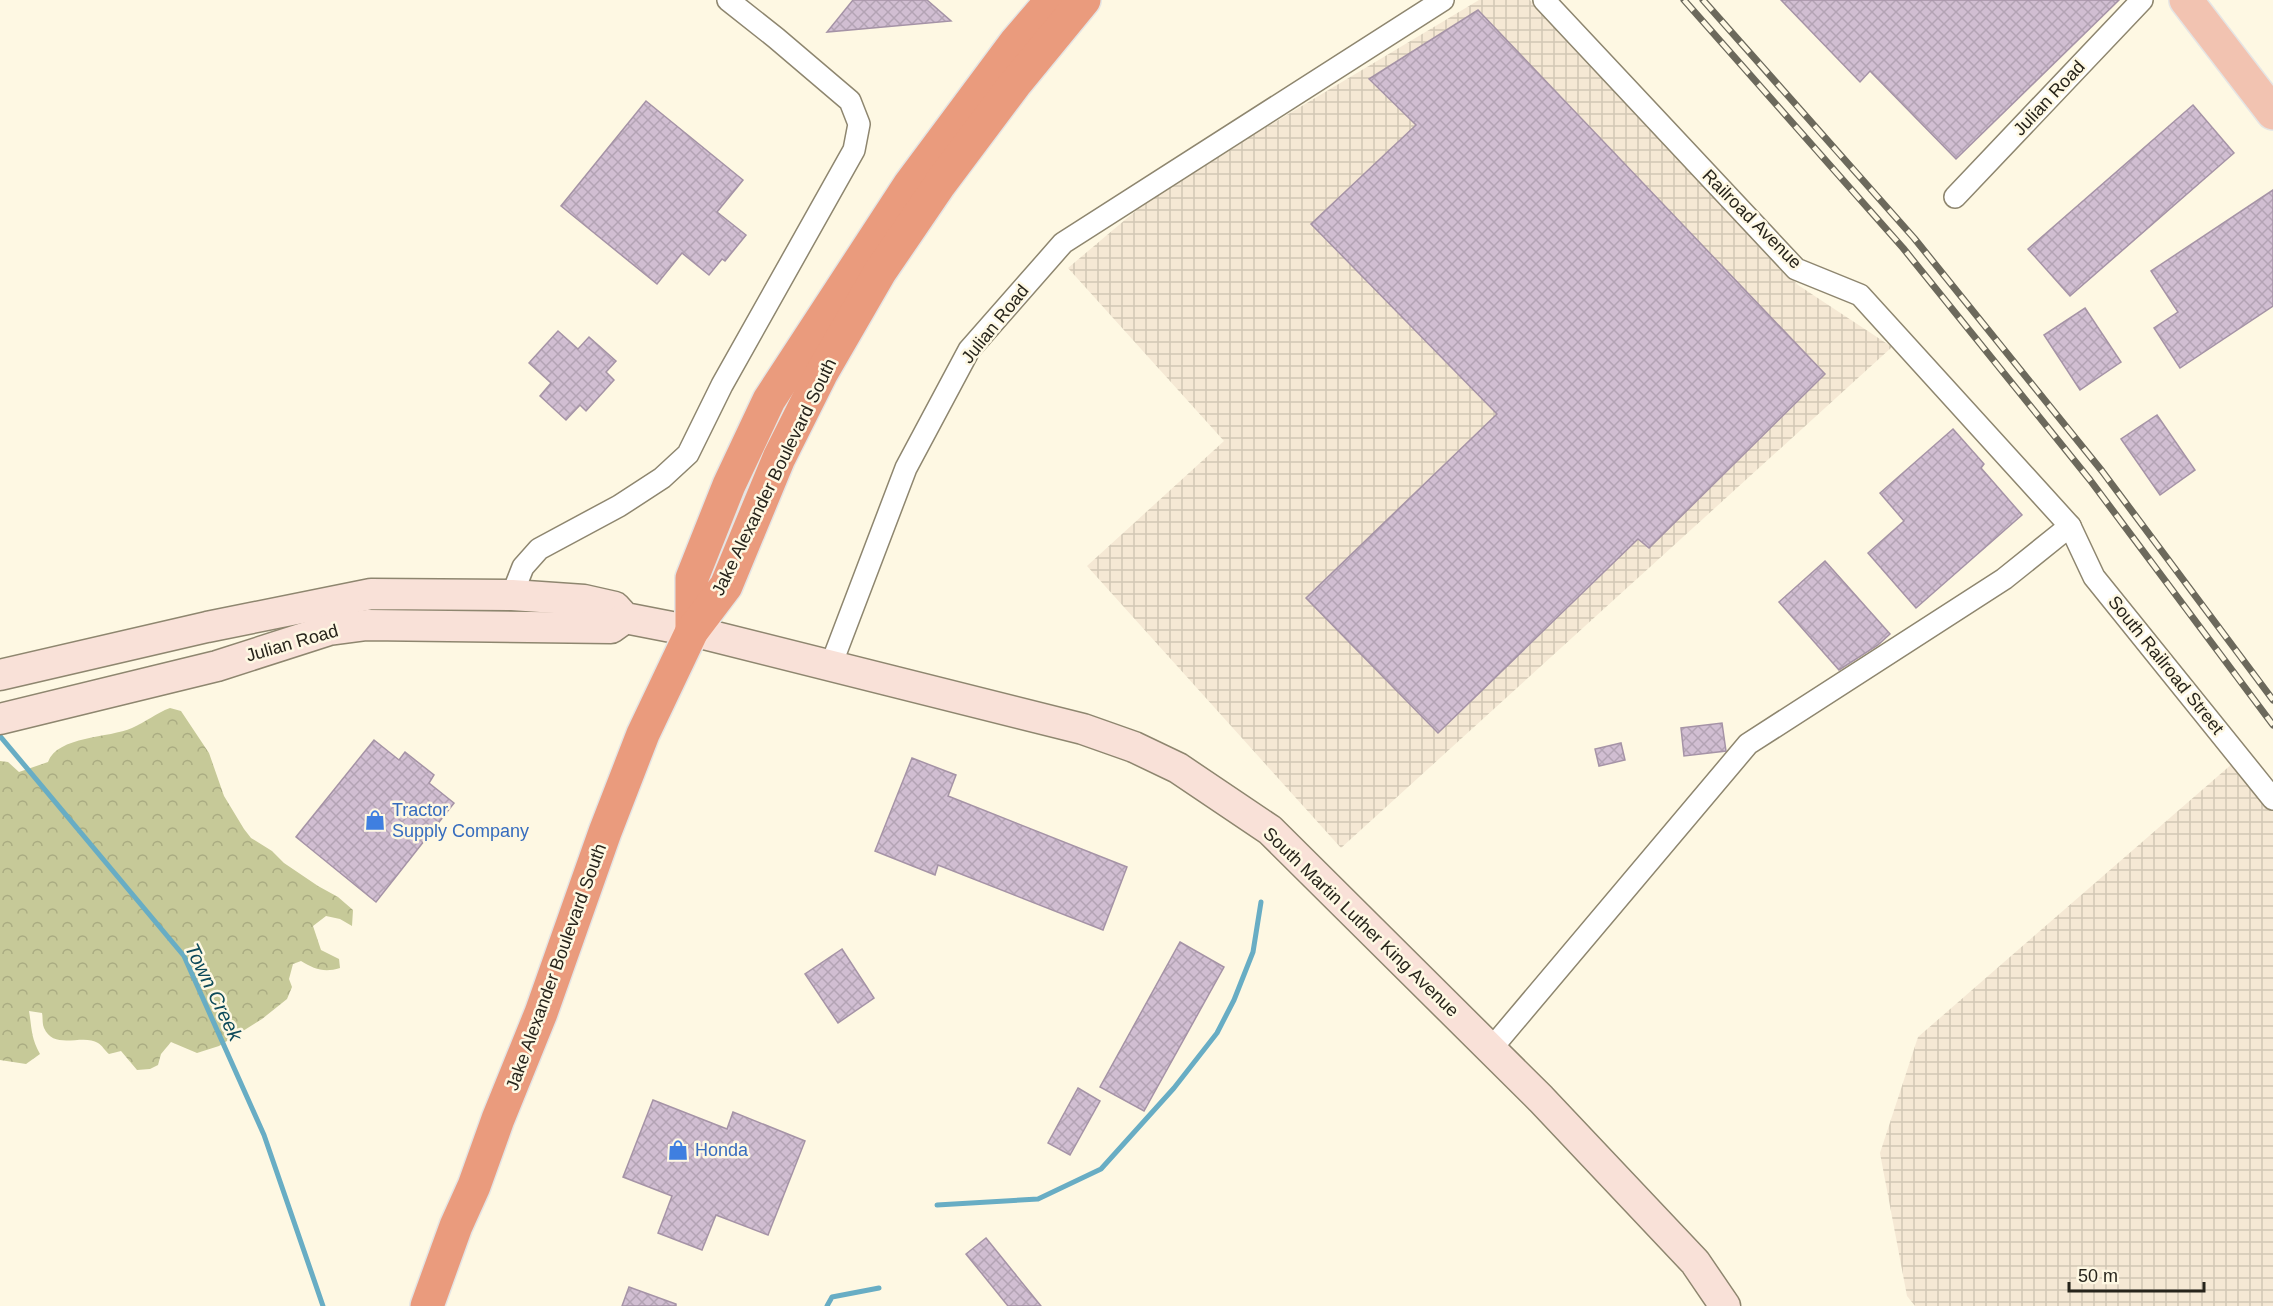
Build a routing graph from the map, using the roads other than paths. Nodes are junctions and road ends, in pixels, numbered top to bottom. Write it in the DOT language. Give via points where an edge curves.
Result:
graph roads {
  1 [pos="728,0"];
  2 [pos="1052,0"];
  3 [pos="1084,0"];
  4 [pos="1443,0"];
  5 [pos="1544,0"];
  6 [pos="2142,0"];
  7 [pos="2186,0"];
  8 [pos="2273,113"];
  9 [pos="1955,196"];
  10 [pos="2070,525"];
  11 [pos="512,595"];
  12 [pos="624,618"];
  13 [pos="692,631"];
  14 [pos="831,665"];
  15 [pos="9,672"];
  16 [pos="0,719"];
  17 [pos="2273,799"];
  18 [pos="1491,1049"];
  19 [pos="427,1306"];
  20 [pos="1725,1306"];
  1 -- 11 [label="street" via="850,101 859,124 854,150 728,374 688,454 662,478 619,506 539,549 523,567"];
  2 -- 13 [label="highway, Jake Alexander Boulevard South" via="1015,43 910,184 769,400 692,578"];
  3 -- 13 [label="highway, Jake Alexander Boulevard South" via="940,184 880,273 821,374 779,458 726,586"];
  4 -- 14 [label="street, Julian Road" via="1063,243 969,350 906,468"];
  5 -- 10 [label="street, Railroad Avenue" via="1796,269 1860,295"];
  6 -- 9 [label="street, Julian Road"];
  7 -- 8 [label="main road"];
  10 -- 17 [label="street, South Railroad Street" via="2094,577"];
  10 -- 18 [label="street" via="2004,579 1748,744"];
  11 -- 12 [label="street, Julian Road" via="584,600 615,607"];
  11 -- 15 [label="street, Julian Road" via="371,594"];
  12 -- 13 [label="street, Julian Road"];
  12 -- 16 [label="street, Julian Road" via="611,628 367,626 329,630 217,666"];
  13 -- 14 [label="street, Julian Road"];
  13 -- 19 [label="highway, Jake Alexander Boulevard South" via="643,734 541,1013"];
  14 -- 18 [label="street, South Martin Luther King Avenue" via="1083,729 1178,768 1270,830"];
  18 -- 20 [label="street, South Martin Luther King Avenue" via="1695,1262"];
}
